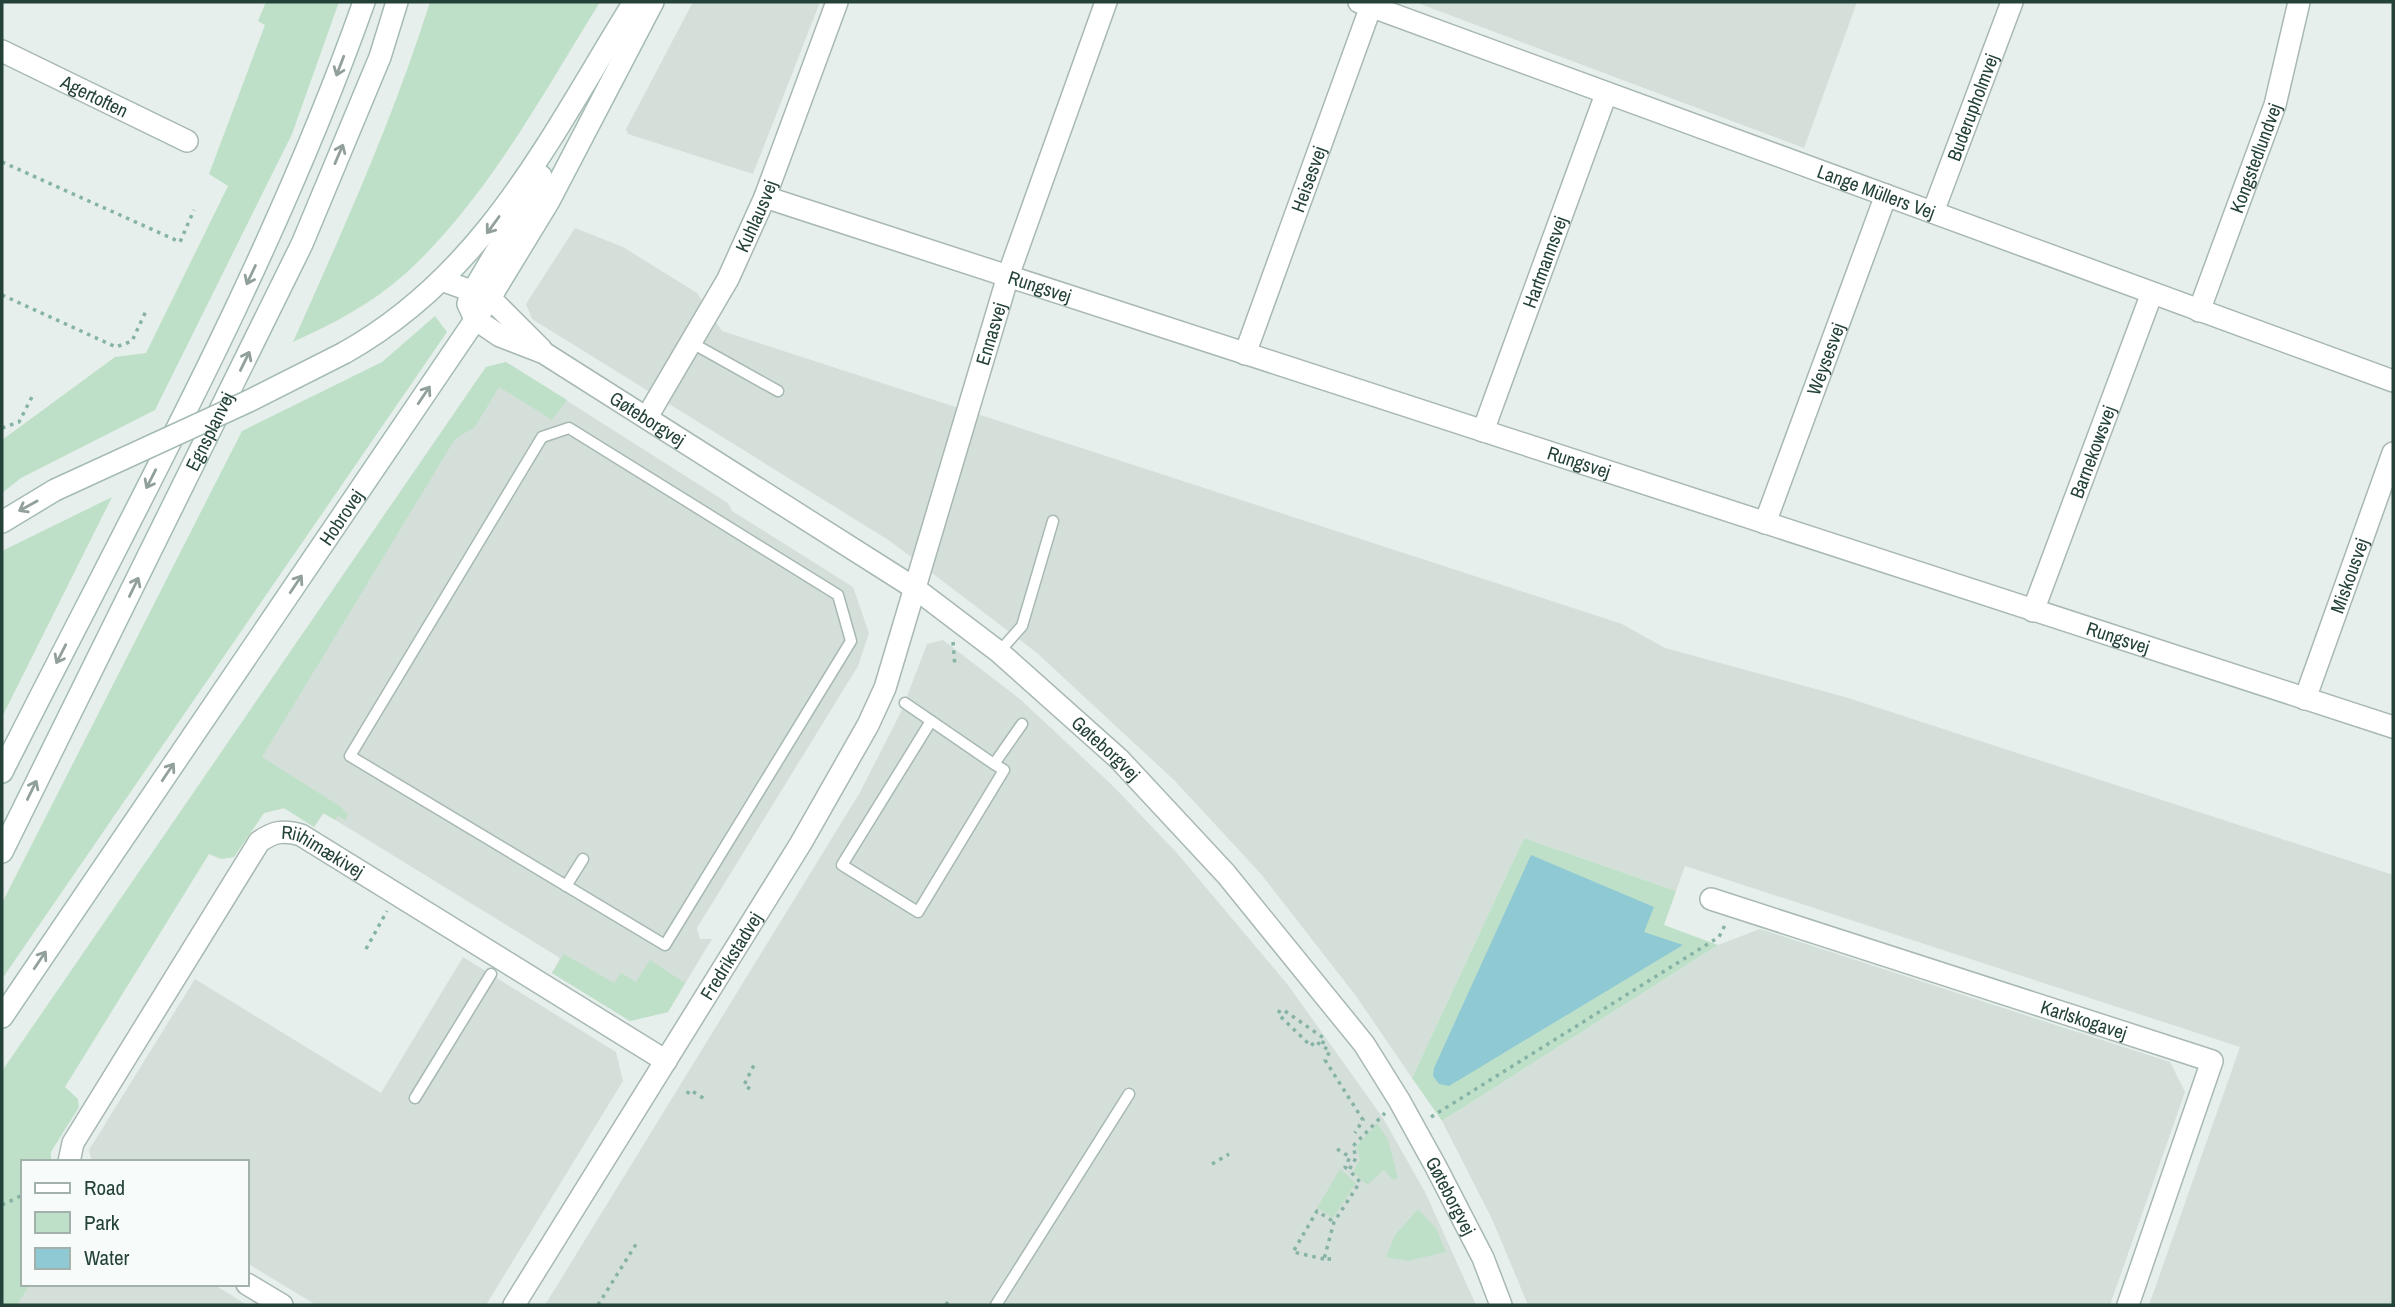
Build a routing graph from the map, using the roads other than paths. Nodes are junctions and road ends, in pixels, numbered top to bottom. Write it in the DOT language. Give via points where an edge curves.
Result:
graph roads {
  1 [pos="363,2"];
  2 [pos="397,2"];
  3 [pos="635,2"];
  4 [pos="653,2"];
  5 [pos="837,2"];
  6 [pos="1106,2"];
  7 [pos="2012,2"];
  8 [pos="2299,2"];
  9 [pos="1365,4"];
  10 [pos="2,51"];
  11 [pos="1606,94"];
  12 [pos="187,141"];
  13 [pos="1886,195"];
  14 [pos="765,197"];
  15 [pos="1933,212"];
  16 [pos="1008,276"];
  17 [pos="444,281"];
  18 [pos="482,293"];
  19 [pos="2152,293"];
  20 [pos="2199,311"];
  21 [pos="475,319"];
  22 [pos="692,343"];
  23 [pos="544,353"];
  24 [pos="1245,354"];
  25 [pos="2393,381"];
  26 [pos="778,391"];
  27 [pos="647,417"];
  28 [pos="1483,431"];
  29 [pos="2393,453"];
  30 [pos="1053,521"];
  31 [pos="2,522"];
  32 [pos="1765,523"];
  33 [pos="916,589"];
  34 [pos="2033,611"];
  35 [pos="999,652"];
  36 [pos="2305,699"];
  37 [pos="905,703"];
  38 [pos="931,721"];
  39 [pos="1021,724"];
  40 [pos="2393,727"];
  41 [pos="994,764"];
  42 [pos="2,772"];
  43 [pos="2,852"];
  44 [pos="583,859"];
  45 [pos="566,886"];
  46 [pos="1711,899"];
  47 [pos="491,974"];
  48 [pos="2,1017"];
  49 [pos="666,1061"];
  50 [pos="1129,1094"];
  51 [pos="415,1098"];
  52 [pos="69,1160"];
  53 [pos="248,1285"];
  54 [pos="282,1305"];
  55 [pos="514,1305"];
  56 [pos="996,1305"];
  57 [pos="1501,1305"];
  58 [pos="2128,1305"];
  1 -- 42 [label="street, Egnsplanvej, one-way" via="296,181 205,372"];
  43 -- 2 [label="street, Egnsplanvej, one-way" via="302,244 380,57"];
  3 -- 17 [label="street, one-way" via="510,201"];
  3 -- 18 [label="street"];
  4 -- 18 [label="street" via="549,201"];
  5 -- 14 [label="street, Kuhlausvej"];
  6 -- 16 [label="street, Ennasvej"];
  7 -- 15 [label="street, Buderupholmvej"];
  8 -- 20 [label="street, Kongstedlundvej" via="2275,105"];
  9 -- 11 [label="street, Lange Müllers Vej"];
  9 -- 24 [label="street, Heisesvej"];
  10 -- 12 [label="street, Agertoften"];
  11 -- 13 [label="street, Lange Müllers Vej"];
  11 -- 28 [label="street, Hartmannsvej"];
  13 -- 15 [label="street, Lange Müllers Vej"];
  13 -- 32 [label="street, Weysesvej"];
  14 -- 16 [label="street, Rungsvej"];
  14 -- 22 [label="street, Kuhlausvej" via="728,279"];
  15 -- 19 [label="street, Lange Müllers Vej"];
  16 -- 24 [label="street, Rungsvej"];
  16 -- 33 [label="street, Ennasvej"];
  17 -- 18 [label="street"];
  17 -- 31 [label="street, one-way, bridge" via="382,332 202,424 55,490"];
  18 -- 21 [label="street" via="468,304"];
  18 -- 23 [label="street, Gøteborgvej"];
  19 -- 20 [label="street, Lange Müllers Vej"];
  19 -- 34 [label="street, Barnekowsvej"];
  20 -- 25 [label="street, Lange Müllers Vej"];
  21 -- 23 [label="street, Gøteborgvej" via="500,336"];
  48 -- 21 [label="street, Hobrovej, one-way"];
  22 -- 26 [label="lane"];
  22 -- 27 [label="street, Kuhlausvej"];
  23 -- 27 [label="street, Gøteborgvej"];
  24 -- 28 [label="street, Rungsvej"];
  27 -- 33 [label="street, Gøteborgvej"];
  28 -- 32 [label="street, Rungsvej"];
  29 -- 36 [label="street, Miskousvej"];
  30 -- 35 [label="lane" via="1023,626"];
  32 -- 34 [label="street, Rungsvej"];
  33 -- 35 [label="street, Gøteborgvej"];
  33 -- 49 [label="street, Fredrikstadvej" via="885,688 868,724 801,843"];
  34 -- 36 [label="street, Rungsvej"];
  35 -- 57 [label="street, Gøteborgvej" via="1119,759 1226,874 1364,1044 1415,1127 1483,1258"];
  36 -- 40 [label="street, Rungsvej"];
  37 -- 38 [label="lane"];
  38 -- 41 [label="lane"];
  38 -- 41 [label="lane" via="842,865 918,912 1004,770"];
  39 -- 41 [label="lane"];
  44 -- 45 [label="lane"];
  45 -- 45 [label="lane" via="350,756 542,437 569,428 838,595 851,641 665,945"];
  46 -- 58 [label="street, Karlskogavej" via="2211,1061"];
  47 -- 51 [label="lane"];
  49 -- 52 [label="street, Riihimækivej" via="301,835 285,830 260,842 73,1143"];
  49 -- 55 [label="street, Fredrikstadvej"];
  50 -- 56 [label="lane"];
  53 -- 54 [label="street"];
}
